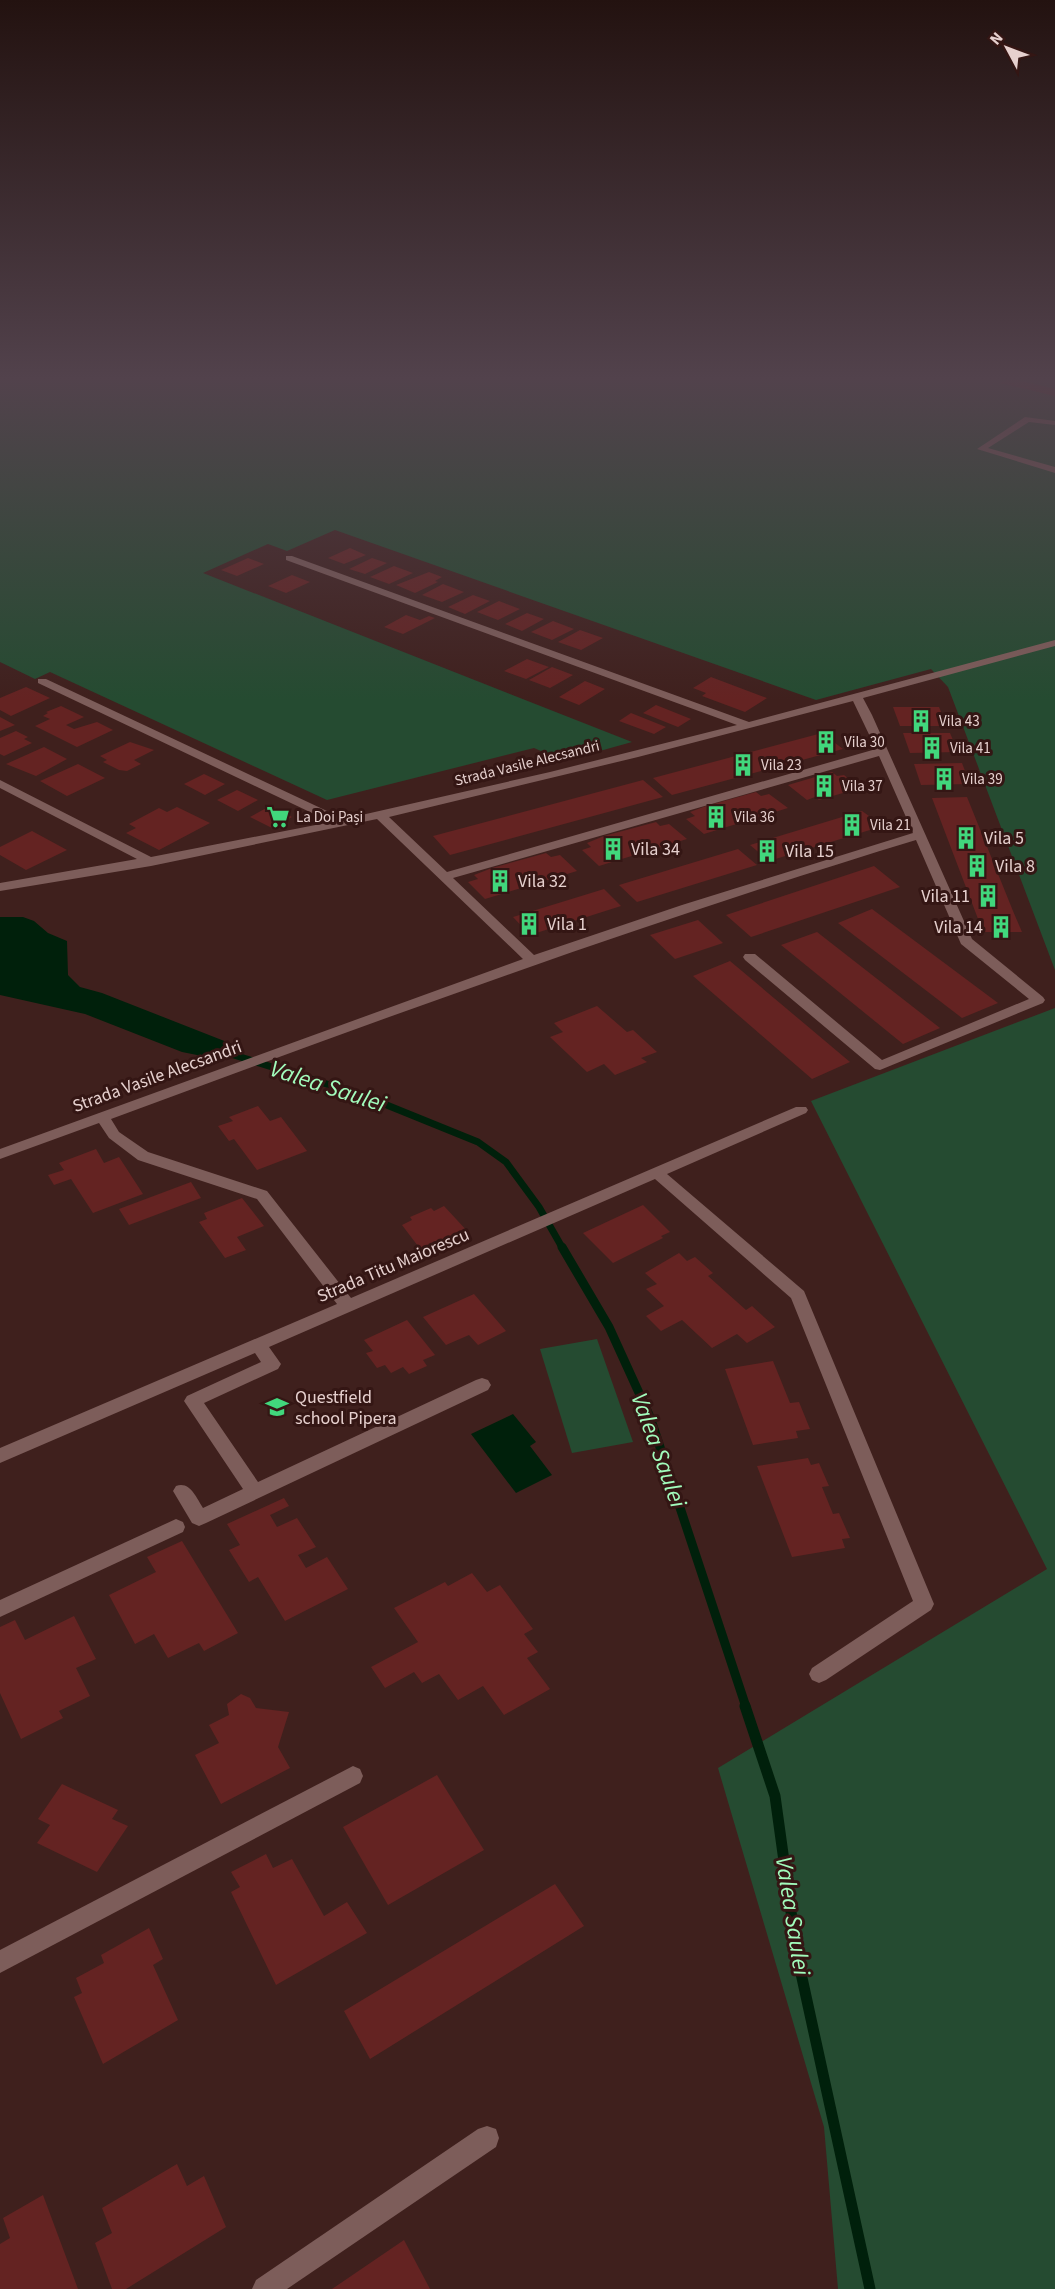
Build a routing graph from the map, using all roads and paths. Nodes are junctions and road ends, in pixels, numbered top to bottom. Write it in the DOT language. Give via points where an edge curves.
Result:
graph roads {
  1 [pos="289,558"];
  2 [pos="1055,643"];
  3 [pos="42,681"];
  4 [pos="856,696"];
  5 [pos="747,725"];
  6 [pos="883,752"];
  7 [pos="0,783"];
  8 [pos="380,815"];
  9 [pos="343,823"];
  10 [pos="919,835"];
  11 [pos="151,862"];
  12 [pos="444,877"];
  13 [pos="0,887"];
  14 [pos="750,957"];
  15 [pos="532,961"];
  16 [pos="801,1110"];
  17 [pos="102,1117"];
  18 [pos="0,1154"];
  19 [pos="657,1173"];
  20 [pos="348,1306"];
  21 [pos="258,1345"];
  22 [pos="482,1385"];
  23 [pos="0,1456"];
  24 [pos="182,1491"];
  25 [pos="255,1492"];
  26 [pos="176,1527"];
  27 [pos="0,1609"];
  28 [pos="819,1674"];
  29 [pos="352,1776"];
  30 [pos="0,1962"];
  31 [pos="487,2138"];
  32 [pos="265,2289"];
  1 -- 5 [label="street"];
  2 -- 4 [label="street, Strada Vasile Alecsandri"];
  3 -- 9 [label="street"];
  4 -- 5 [label="street, Strada Vasile Alecsandri"];
  4 -- 6 [label="street"];
  5 -- 8 [label="street, Strada Vasile Alecsandri"];
  6 -- 10 [label="street"];
  6 -- 12 [label="street"];
  7 -- 11 [label="street"];
  8 -- 9 [label="street, Strada Vasile Alecsandri"];
  8 -- 12 [label="street"];
  9 -- 11 [label="street, Strada Vasile Alecsandri"];
  10 -- 14 [label="street" via="966,941 1038,1000 880,1066"];
  10 -- 15 [label="street, Strada Vasile Alecsandri" via="723,895"];
  11 -- 13 [label="street, Strada Vasile Alecsandri"];
  12 -- 15 [label="street"];
  15 -- 17 [label="street, Strada Vasile Alecsandri"];
  16 -- 19 [label="street, Strada Titu Maiorescu"];
  17 -- 18 [label="street, Strada Vasile Alecsandri"];
  17 -- 20 [label="street" via="114,1135 143,1156 262,1195"];
  19 -- 20 [label="street, Strada Titu Maiorescu"];
  19 -- 28 [label="street" via="798,1295 924,1604"];
  20 -- 21 [label="street, Strada Titu Maiorescu"];
  21 -- 23 [label="street, Strada Titu Maiorescu"];
  21 -- 25 [label="street" via="272,1364 193,1401"];
  22 -- 25 [label="street"];
  24 -- 25 [label="street" via="199,1518"];
  26 -- 27 [label="street"];
  29 -- 30 [label="street"];
  31 -- 32 [label="street"];
}
